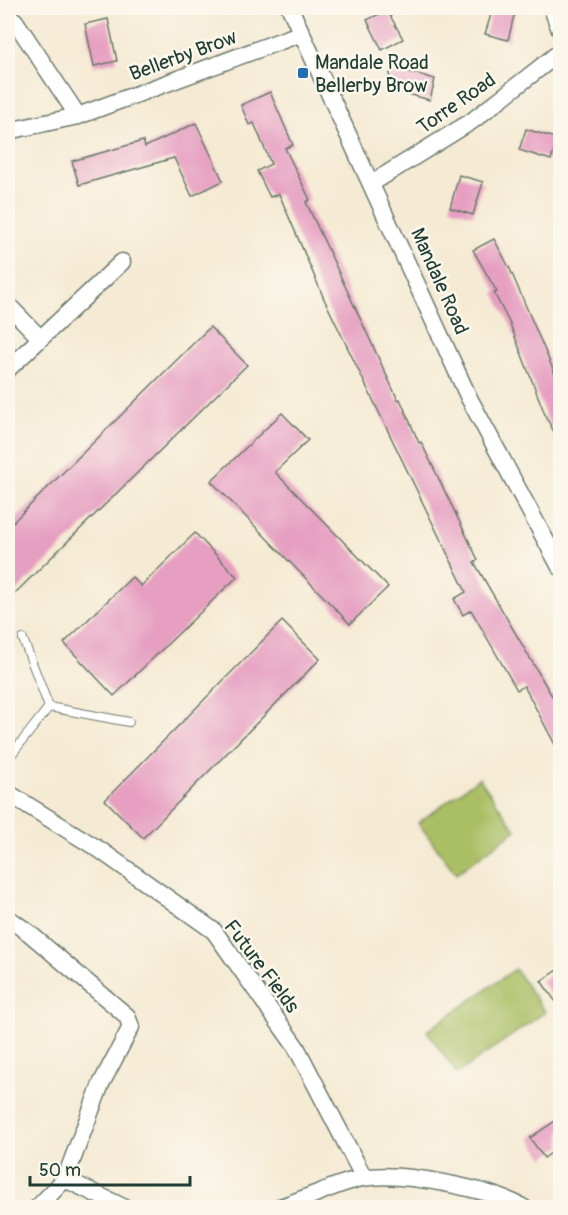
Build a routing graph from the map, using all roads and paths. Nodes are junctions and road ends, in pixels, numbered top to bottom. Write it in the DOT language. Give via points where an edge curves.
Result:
graph roads {
  1 [pos="290,8"];
  2 [pos="552,8"];
  3 [pos="8,16"];
  4 [pos="561,30"];
  5 [pos="302,33"];
  6 [pos="561,52"];
  7 [pos="78,116"];
  8 [pos="8,131"];
  9 [pos="372,183"];
  10 [pos="122,262"];
  11 [pos="8,305"];
  12 [pos="40,338"];
  13 [pos="8,369"];
  14 [pos="561,567"];
  15 [pos="23,639"];
  16 [pos="49,707"];
  17 [pos="129,722"];
  18 [pos="8,759"];
  19 [pos="8,793"];
  20 [pos="8,918"];
  21 [pos="364,1178"];
  22 [pos="65,1179"];
  23 [pos="37,1208"];
  24 [pos="125,1208"];
  25 [pos="276,1208"];
  26 [pos="524,1208"];
  1 -- 5 [label="street, Mandale Road"];
  2 -- 4 [label="street"];
  3 -- 7 [label="street"];
  5 -- 7 [label="street, Bellerby Brow"];
  5 -- 9 [label="street, Mandale Road"];
  6 -- 9 [label="street, Torre Road" via="472,121"];
  7 -- 8 [label="street, Bellerby Brow"];
  9 -- 14 [label="street, Mandale Road" via="469,398"];
  10 -- 12 [label="street"];
  11 -- 12 [label="street"];
  12 -- 13 [label="street"];
  15 -- 16 [label="lane"];
  16 -- 17 [label="lane"];
  16 -- 18 [label="lane"];
  19 -- 21 [label="street, Future Fields" via="100,850 214,932 296,1047"];
  20 -- 22 [label="street" via="127,1016 131,1027 101,1084"];
  21 -- 25 [label="street"];
  21 -- 26 [label="street" via="420,1179 480,1190"];
  22 -- 23 [label="street"];
  22 -- 24 [label="street"];
}
